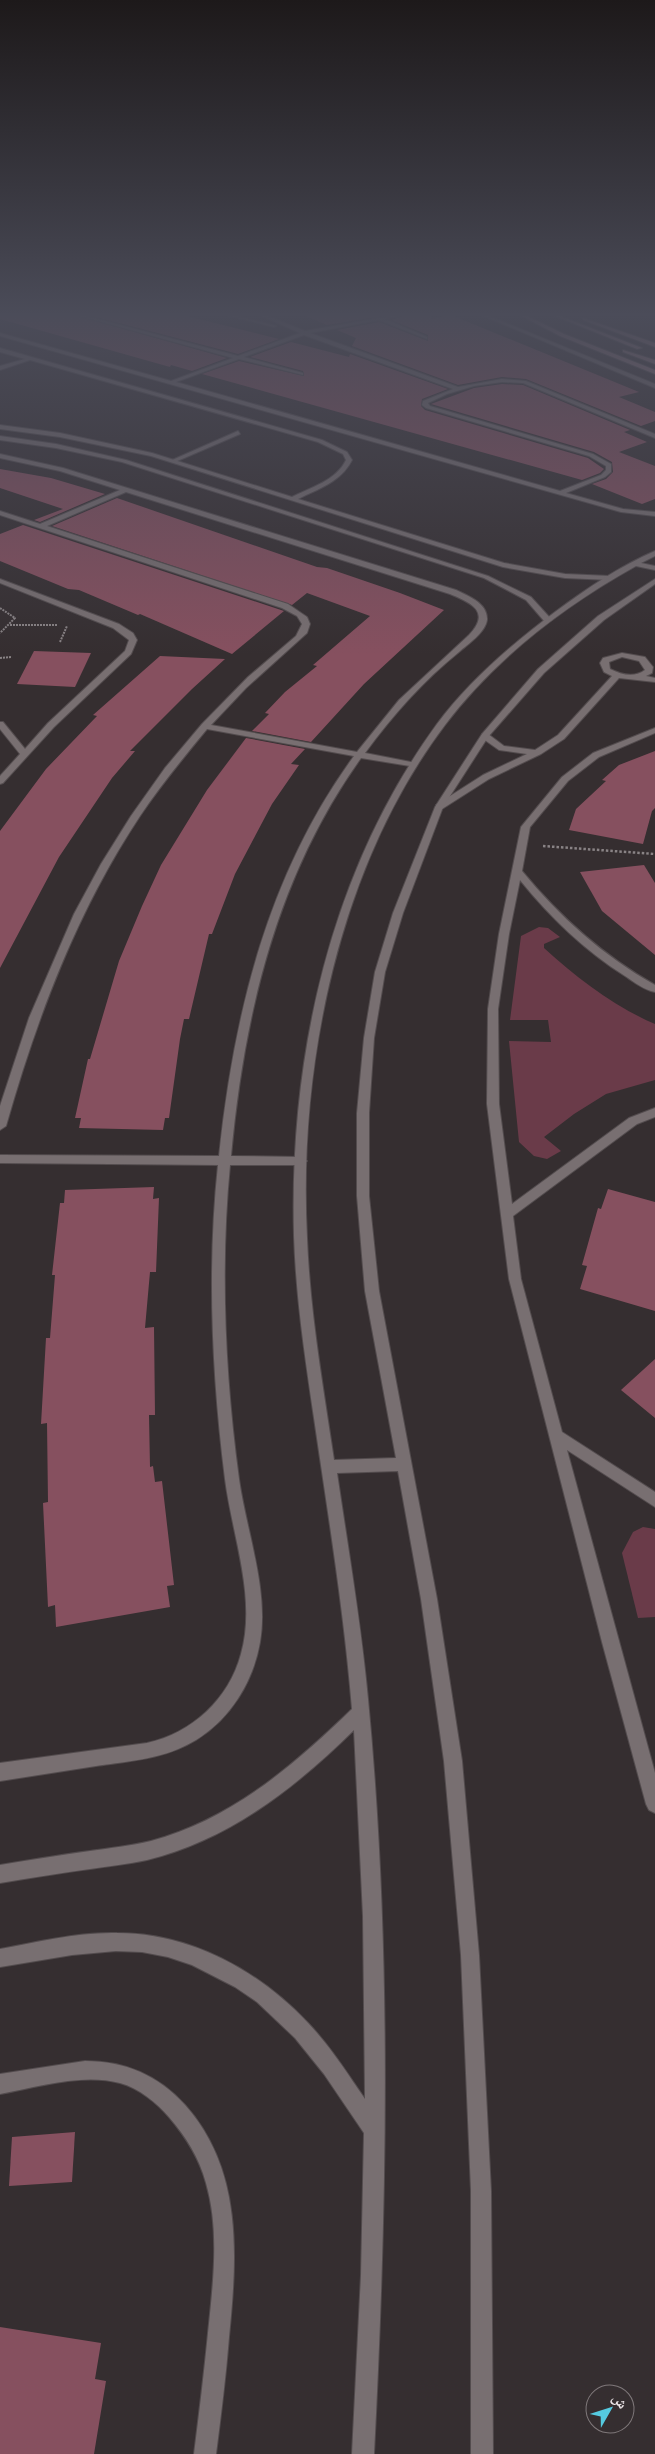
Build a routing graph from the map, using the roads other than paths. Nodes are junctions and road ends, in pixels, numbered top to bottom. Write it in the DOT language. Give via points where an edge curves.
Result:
graph roads {
  1 [pos="0,427"];
  2 [pos="267,427"];
  3 [pos="327,427"];
  4 [pos="496,427"];
  5 [pos="632,427"];
  6 [pos="238,433"];
  7 [pos="655,436"];
  8 [pos="0,438"];
  9 [pos="0,456"];
  10 [pos="174,461"];
  11 [pos="127,489"];
  12 [pos="562,492"];
  13 [pos="292,499"];
  14 [pos="0,513"];
  15 [pos="655,514"];
  16 [pos="41,526"];
  17 [pos="655,553"];
  18 [pos="488,560"];
  19 [pos="635,564"];
  20 [pos="655,568"];
  21 [pos="470,572"];
  22 [pos="610,578"];
  23 [pos="0,581"];
  24 [pos="655,581"];
  25 [pos="548,620"];
  26 [pos="642,660"];
  27 [pos="655,664"];
  28 [pos="617,675"];
  29 [pos="632,677"];
  30 [pos="655,680"];
  31 [pos="0,724"];
  32 [pos="205,726"];
  33 [pos="655,730"];
  34 [pos="485,736"];
  35 [pos="24,752"];
  36 [pos="538,752"];
  37 [pos="359,755"];
  38 [pos="413,765"];
  39 [pos="0,781"];
  40 [pos="439,807"];
  41 [pos="518,872"];
  42 [pos="655,989"];
  43 [pos="655,1112"];
  44 [pos="0,1126"];
  45 [pos="0,1159"];
  46 [pos="222,1159"];
  47 [pos="301,1161"];
  48 [pos="506,1214"];
  49 [pos="558,1436"];
  50 [pos="404,1464"];
  51 [pos="328,1467"];
  52 [pos="655,1500"];
  53 [pos="361,1712"];
  54 [pos="0,1772"];
  55 [pos="655,1804"];
  56 [pos="0,1874"];
  57 [pos="0,1958"];
  58 [pos="0,2084"];
  59 [pos="376,2132"];
  60 [pos="205,2454"];
  61 [pos="363,2454"];
  62 [pos="482,2454"];
  1 -- 10 [label="street" via="101,442"];
  2 -- 13 [label="street" via="320,441 345,453 349,460 347,468 338,475"];
  3 -- 12 [label="street"];
  4 -- 12 [label="street" via="591,454 609,465 609,471 603,476"];
  5 -- 7 [label="street"];
  6 -- 10 [label="street"];
  8 -- 21 [label="street" via="124,461"];
  9 -- 11 [label="street" via="60,469"];
  10 -- 13 [label="street"];
  11 -- 16 [label="street"];
  11 -- 37 [label="street" via="453,592 477,605 483,613 479,630 396,708"];
  12 -- 15 [label="street" via="623,511"];
  13 -- 18 [label="street"];
  14 -- 16 [label="street"];
  16 -- 32 [label="street" via="285,606 303,616 305,630"];
  17 -- 19 [label="street"];
  18 -- 21 [label="street"];
  18 -- 22 [label="street" via="544,573"];
  19 -- 20 [label="street"];
  19 -- 22 [label="street"];
  21 -- 25 [label="street" via="518,592 542,610"];
  22 -- 25 [label="street"];
  23 -- 35 [label="street" via="116,626 132,640 128,652"];
  24 -- 34 [label="street" via="571,643 513,702"];
  25 -- 38 [label="street" via="476,684"];
  26 -- 27 [label="street"];
  26 -- 28 [label="street" via="622,656 606,660 607,670"];
  26 -- 29 [label="street" via="649,670"];
  28 -- 29 [label="street"];
  28 -- 36 [label="street" via="570,729"];
  29 -- 30 [label="street"];
  31 -- 35 [label="street"];
  32 -- 37 [label="street"];
  32 -- 44 [label="street" via="143,804 86,899 34,1015"];
  33 -- 41 [label="street" via="596,755 565,779 526,827"];
  34 -- 36 [label="street" via="502,748"];
  34 -- 40 [label="street"];
  35 -- 39 [label="street"];
  36 -- 40 [label="street" via="486,777"];
  37 -- 38 [label="street"];
  37 -- 46 [label="street" via="321,814 291,873 259,961 237,1052"];
  38 -- 47 [label="street" via="385,816 347,904 330,958 307,1086"];
  40 -- 50 [label="street" via="398,913 380,972 368,1038 363,1112 363,1196 372,1291"];
  41 -- 42 [label="street" via="574,935 609,962"];
  41 -- 48 [label="street" via="504,934 493,1009 493,1104"];
  43 -- 48 [label="street" via="633,1121"];
  45 -- 46 [label="street"];
  46 -- 47 [label="street"];
  46 -- 54 [label="street" via="218,1252 221,1357 232,1478 254,1616 252,1649 240,1681 221,1709 193,1733 161,1748"];
  47 -- 51 [label="street" via="305,1311"];
  48 -- 49 [label="street" via="514,1279"];
  49 -- 52 [label="street"];
  49 -- 55 [label="street"];
  50 -- 51 [label="street"];
  50 -- 62 [label="street" via="429,1599 453,1762 470,1955 481,2191"];
  51 -- 53 [label="street" via="348,1589"];
  53 -- 56 [label="street" via="275,1791 196,1835 153,1850"];
  53 -- 59 [label="street" via="370,1834"];
  57 -- 59 [label="street" via="78,1944 118,1942 158,1946 197,1957 234,1975 269,2000 302,2031"];
  58 -- 60 [label="street" via="73,2071 114,2072 153,2088 180,2112 210,2161 224,2213 226,2272"];
  59 -- 61 [label="street" via="372,2298"];
}
